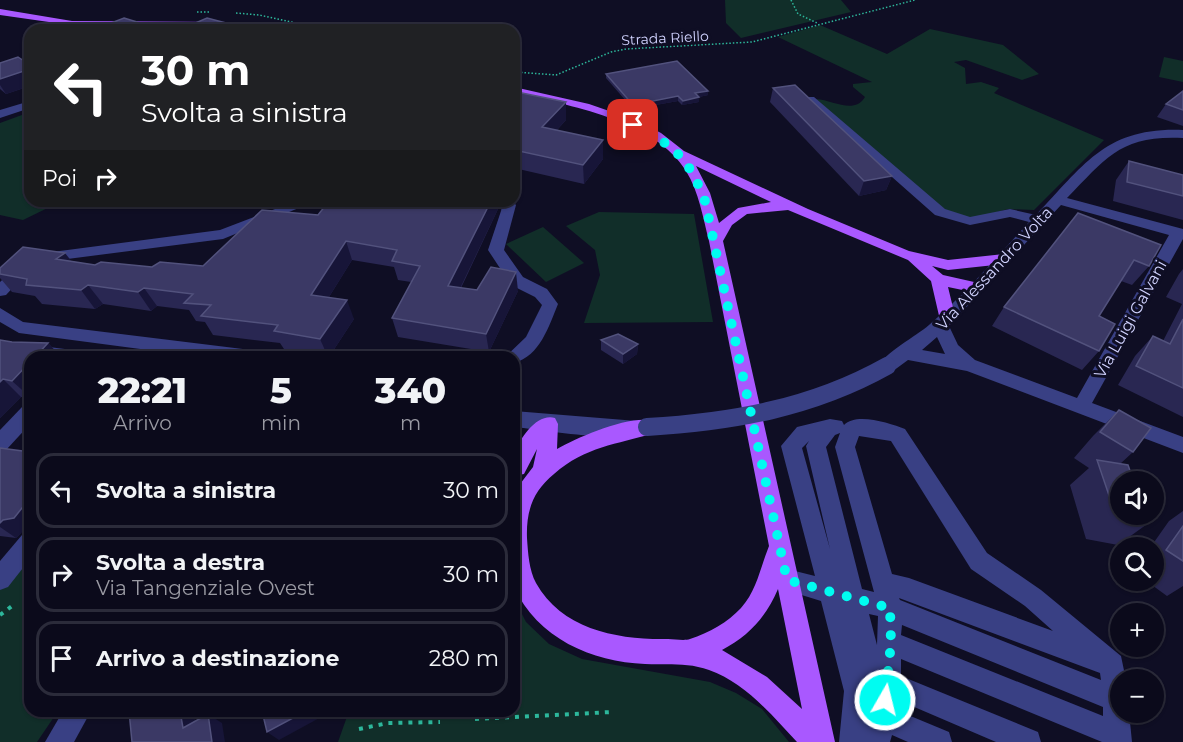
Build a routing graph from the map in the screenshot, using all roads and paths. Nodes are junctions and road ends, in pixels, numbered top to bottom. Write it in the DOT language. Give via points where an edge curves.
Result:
graph roads {
  1 [pos="791,0"];
  2 [pos="915,0"];
  3 [pos="0,12"];
  4 [pos="87,24"];
  5 [pos="87,24"];
  6 [pos="226,24"];
  7 [pos="818,24"];
  8 [pos="520,72"];
  9 [pos="520,91"];
  10 [pos="24,94"];
  11 [pos="533,94"];
  12 [pos="520,95"];
  13 [pos="810,99"];
  14 [pos="0,102"];
  15 [pos="24,106"];
  16 [pos="0,114"];
  17 [pos="1183,134"];
  18 [pos="677,152"];
  19 [pos="1058,201"];
  20 [pos="293,207"];
  21 [pos="509,207"];
  22 [pos="803,212"];
  23 [pos="1039,220"];
  24 [pos="1181,233"];
  25 [pos="716,241"];
  26 [pos="1004,259"];
  27 [pos="943,272"];
  28 [pos="977,288"];
  29 [pos="0,291"];
  30 [pos="0,314"];
  31 [pos="944,323"];
  32 [pos="921,341"];
  33 [pos="0,347"];
  34 [pos="951,349"];
  35 [pos="30,351"];
  36 [pos="195,351"];
  37 [pos="906,353"];
  38 [pos="520,355"];
  39 [pos="969,365"];
  40 [pos="1082,405"];
  41 [pos="24,417"];
  42 [pos="520,420"];
  43 [pos="548,424"];
  44 [pos="646,427"];
  45 [pos="841,427"];
  46 [pos="0,443"];
  47 [pos="1183,445"];
  48 [pos="520,460"];
  49 [pos="542,473"];
  50 [pos="520,483"];
  51 [pos="523,496"];
  52 [pos="520,510"];
  53 [pos="780,548"];
  54 [pos="24,549"];
  55 [pos="520,570"];
  56 [pos="0,579"];
  57 [pos="787,580"];
  58 [pos="828,590"];
  59 [pos="888,596"];
  60 [pos="854,597"];
  61 [pos="16,603"];
  62 [pos="0,615"];
  63 [pos="891,643"];
  64 [pos="688,652"];
  65 [pos="1112,665"];
  66 [pos="1112,669"];
  67 [pos="888,683"];
  68 [pos="1110,696"];
  69 [pos="612,712"];
  70 [pos="74,717"];
  71 [pos="475,719"];
  72 [pos="440,723"];
  73 [pos="1118,723"];
  74 [pos="359,729"];
  75 [pos="879,729"];
  76 [pos="1119,739"];
  77 [pos="58,742"];
  78 [pos="815,742"];
  79 [pos="822,742"];
  80 [pos="852,742"];
  81 [pos="939,742"];
  82 [pos="1028,742"];
  1 -- 7 [label="path" via="798,14"];
  2 -- 7 [label="path, Strada Riello"];
  3 -- 5 [label="main road"];
  4 -- 6 [label="main road"];
  7 -- 8 [label="path, Strada Riello" via="752,42 618,50 556,75"];
  9 -- 11 [label="main road"];
  10 -- 14 [label="street"];
  11 -- 12 [label="street"];
  11 -- 18 [label="main road" via="620,119"];
  13 -- 23 [label="street" via="940,212 970,221 1010,213"];
  15 -- 16 [label="street"];
  17 -- 19 [label="street, Via Alessandro Volta" via="1153,135 1120,143"];
  18 -- 22 [label="main road"];
  18 -- 25 [label="main road" via="695,174"];
  19 -- 23 [label="street, Via Alessandro Volta"];
  19 -- 24 [label="street"];
  20 -- 29 [label="street" via="223,234 42,257 30,261"];
  21 -- 38 [label="street" via="496,250 517,281 541,293 550,304 541,327"];
  22 -- 25 [label="main road" via="774,206 744,209 728,220"];
  22 -- 27 [label="main road"];
  23 -- 26 [label="street, Via Alessandro Volta"];
  24 -- 40 [label="street, Via Luigi Galvani"];
  25 -- 53 [label="main road"];
  26 -- 27 [label="main road"];
  26 -- 28 [label="street, Via Alessandro Volta"];
  27 -- 28 [label="main road"];
  27 -- 31 [label="main road"];
  28 -- 31 [label="street, Via Alessandro Volta"];
  30 -- 36 [label="street" via="19,327"];
  31 -- 32 [label="street, Via Alessandro Volta"];
  31 -- 34 [label="street"];
  32 -- 34 [label="street"];
  32 -- 37 [label="street, Via Alessandro Volta"];
  33 -- 35 [label="street"];
  34 -- 39 [label="street"];
  37 -- 39 [label="street"];
  37 -- 44 [label="street, Via Alessandro Volta, bridge" via="838,392 790,407 722,421"];
  39 -- 40 [label="street"];
  40 -- 47 [label="street"];
  41 -- 46 [label="street"];
  42 -- 43 [label="street, Via Alessandro Volta"];
  43 -- 44 [label="street, Via Alessandro Volta"];
  43 -- 48 [label="main road"];
  43 -- 49 [label="main road" via="549,442"];
  44 -- 49 [label="main road" via="596,439"];
  45 -- 58 [label="street" via="804,433 791,446"];
  45 -- 59 [label="street"];
  45 -- 60 [label="street" via="816,446"];
  45 -- 65 [label="street" via="886,430 898,435 980,561 1033,598"];
  49 -- 51 [label="main road"];
  50 -- 51 [label="main road"];
  51 -- 52 [label="main road"];
  53 -- 57 [label="main road"];
  53 -- 64 [label="main road" via="767,589 740,627"];
  54 -- 56 [label="street"];
  55 -- 64 [label="main road" via="531,598 548,617 588,641 630,650"];
  57 -- 58 [label="street"];
  57 -- 79 [label="main road"];
  58 -- 60 [label="street"];
  58 -- 75 [label="street"];
  58 -- 80 [label="street" via="856,691"];
  59 -- 60 [label="street"];
  59 -- 63 [label="street"];
  59 -- 65 [label="street" via="909,590"];
  59 -- 68 [label="street"];
  60 -- 75 [label="street"];
  61 -- 62 [label="path"];
  63 -- 67 [label="street"];
  63 -- 76 [label="street"];
  64 -- 78 [label="main road" via="742,674 788,712"];
  65 -- 66 [label="street"];
  67 -- 75 [label="street"];
  67 -- 82 [label="street"];
  69 -- 71 [label="path"];
  70 -- 77 [label="street"];
  72 -- 74 [label="path" via="388,723"];
  73 -- 76 [label="street"];
  75 -- 81 [label="street"];
}
